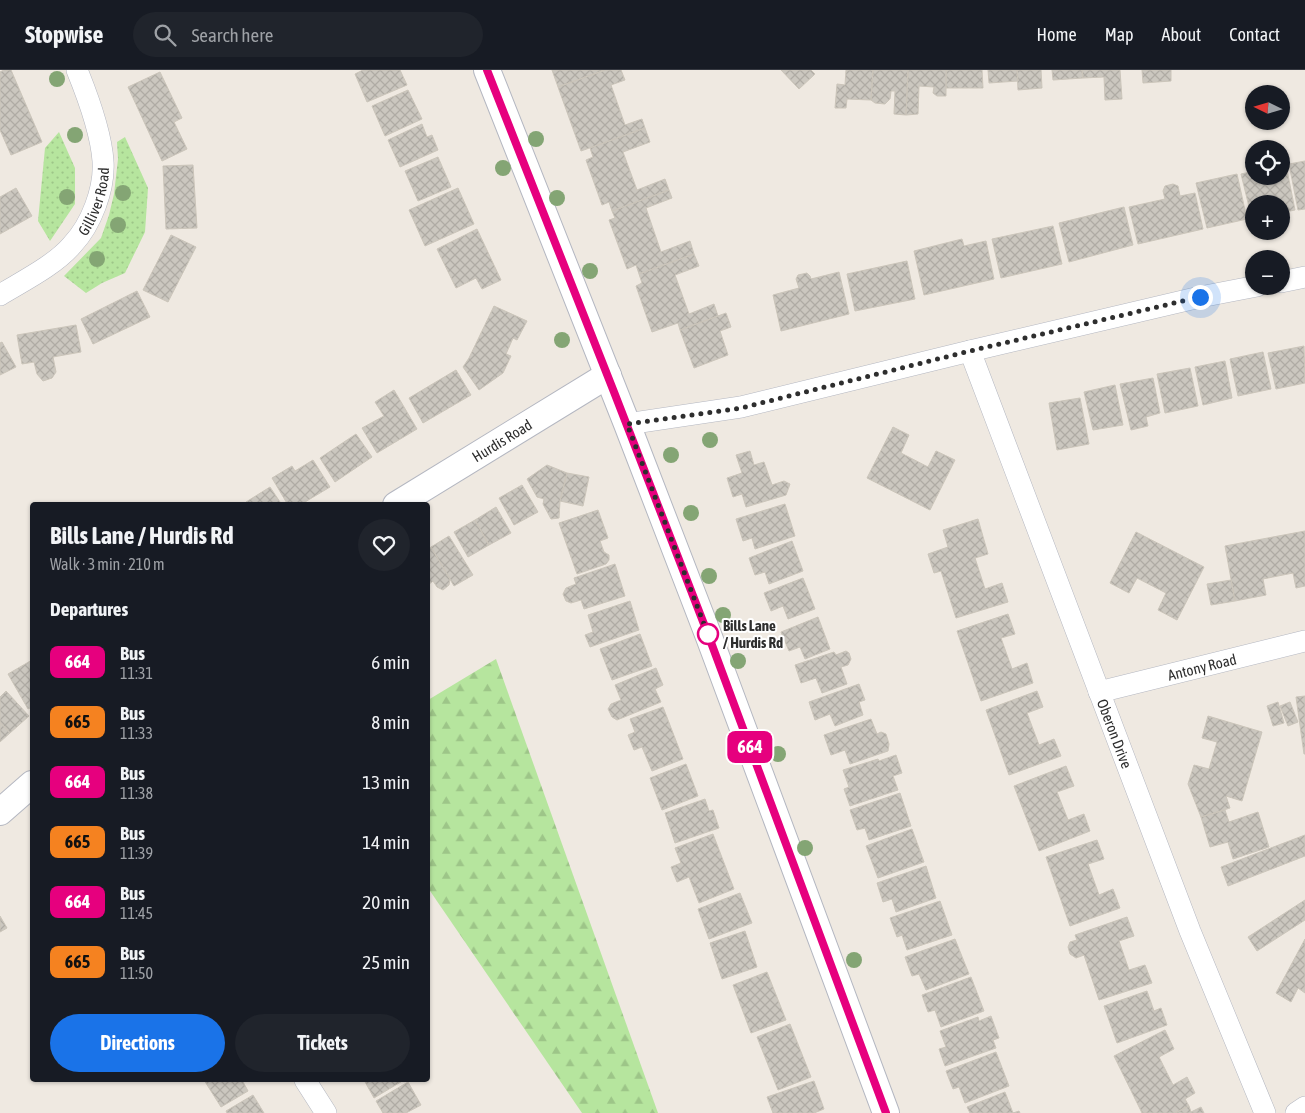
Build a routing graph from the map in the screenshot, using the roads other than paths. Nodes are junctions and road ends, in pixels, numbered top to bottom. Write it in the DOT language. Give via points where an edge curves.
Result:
graph roads {
  1 [pos="77,70"];
  2 [pos="487,70"];
  3 [pos="1305,277"];
  4 [pos="1290,280"];
  5 [pos="1245,288"];
  6 [pos="0,295"];
  7 [pos="970,351"];
  8 [pos="608,375"];
  9 [pos="627,424"];
  10 [pos="401,502"];
  11 [pos="1305,641"];
  12 [pos="1099,692"];
  13 [pos="30,786"];
  14 [pos="0,812"];
  15 [pos="306,1082"];
  16 [pos="1305,1107"];
  17 [pos="326,1113"];
  18 [pos="886,1113"];
  19 [pos="1265,1113"];
  20 [pos="1296,1113"];
  1 -- 6 [label="street, Gilliver Road" via="96,126 103,162 100,193 89,221 72,245 56,260"];
  2 -- 8 [label="street"];
  3 -- 4 [label="street"];
  5 -- 7 [label="street"];
  7 -- 9 [label="street" via="741,408"];
  7 -- 12 [label="street, Oberon Drive"];
  8 -- 9 [label="street"];
  8 -- 10 [label="street, Hurdis Road"];
  9 -- 18 [label="street"];
  11 -- 12 [label="street, Antony Road"];
  12 -- 19 [label="street, Oberon Drive" via="1190,931"];
  13 -- 14 [label="street"];
  15 -- 17 [label="street"];
  16 -- 20 [label="street"];
}
